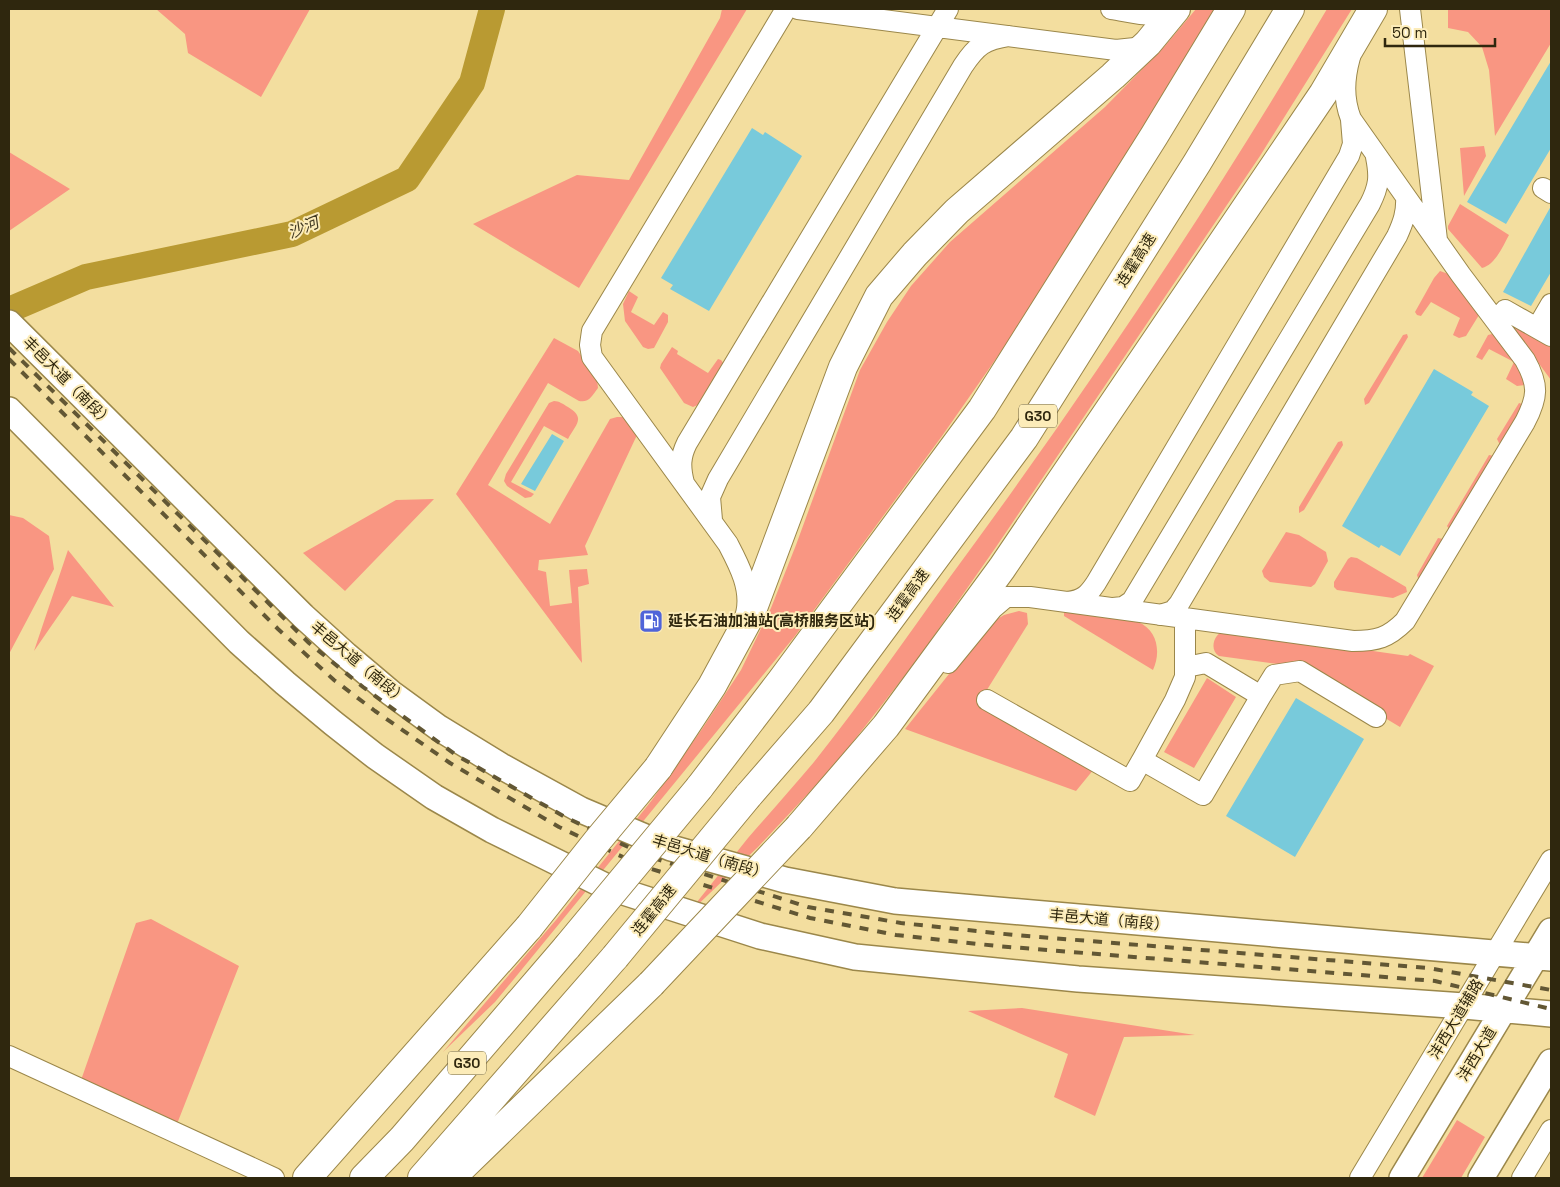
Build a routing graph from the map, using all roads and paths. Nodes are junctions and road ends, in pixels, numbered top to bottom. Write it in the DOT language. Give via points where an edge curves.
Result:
graph roads {
  1 [pos="786,9"];
  2 [pos="798,9"];
  3 [pos="948,9"];
  4 [pos="1111,9"];
  5 [pos="1175,9"];
  6 [pos="1231,9"];
  7 [pos="1290,9"];
  8 [pos="1372,9"];
  9 [pos="1410,9"];
  10 [pos="936,26"];
  11 [pos="1009,36"];
  12 [pos="1148,42"];
  13 [pos="1353,43"];
  14 [pos="1351,119"];
  15 [pos="1376,156"];
  16 [pos="1406,198"];
  17 [pos="1438,242"];
  18 [pos="1551,304"];
  19 [pos="1497,322"];
  20 [pos="9,323"];
  21 [pos="1544,332"];
  22 [pos="9,410"];
  23 [pos="685,485"];
  24 [pos="712,520"];
  25 [pos="1066,602"];
  26 [pos="1113,608"];
  27 [pos="1160,615"];
  28 [pos="1185,618"];
  29 [pos="742,631"];
  30 [pos="1186,667"];
  31 [pos="1261,696"];
  32 [pos="987,700"];
  33 [pos="1376,717"];
  34 [pos="864,751"];
  35 [pos="1142,760"];
  36 [pos="1551,860"];
  37 [pos="1551,931"];
  38 [pos="1496,953"];
  39 [pos="1543,957"];
  40 [pos="1464,1006"];
  41 [pos="1504,1009"];
  42 [pos="1551,1014"];
  43 [pos="9,1056"];
  44 [pos="1551,1062"];
  45 [pos="1551,1130"];
  46 [pos="274,1178"];
  47 [pos="307,1178"];
  48 [pos="364,1178"];
  49 [pos="422,1178"];
  50 [pos="451,1178"];
  51 [pos="1360,1178"];
  52 [pos="1402,1178"];
  53 [pos="1481,1178"];
  54 [pos="1522,1178"];
  1 -- 23 [label="street" via="592,331 592,357"];
  2 -- 10 [label="street"];
  3 -- 10 [label="street"];
  4 -- 5 [label="street" via="1153,14 1169,13"];
  5 -- 12 [label="highway"];
  6 -- 48 [label="highway, G30, bridge" via="982,409 781,681 699,788 567,947"];
  7 -- 49 [label="highway, 连霍高速 / G30, bridge" via="1198,163 1024,438 821,712 616,957"];
  8 -- 13 [label="highway"];
  9 -- 17 [label="street"];
  10 -- 11 [label="street"];
  10 -- 23 [label="street" via="687,443 680,470"];
  11 -- 12 [label="street" via="1116,50 1135,48"];
  11 -- 24 [label="street" via="993,38 974,49 963,66 718,479 710,497"];
  12 -- 29 [label="highway" via="957,210 879,296 843,367"];
  13 -- 14 [label="street" via="1344,90"];
  13 -- 34 [label="highway" via="1323,94 1002,568 886,726"];
  14 -- 15 [label="street"];
  14 -- 25 [label="street" via="1353,144 1344,164 1096,583 1080,600"];
  15 -- 16 [label="street"];
  15 -- 26 [label="street" via="1379,174 1370,204 1132,601 1124,607"];
  16 -- 17 [label="street"];
  16 -- 27 [label="street" via="1404,221 1392,244 1180,604"];
  17 -- 19 [label="street"];
  18 -- 21 [label="street"];
  19 -- 21 [label="street" via="1505,310"];
  19 -- 28 [label="street" via="1525,360 1532,374 1536,396 1532,408 1405,620 1395,631 1371,641 1353,640"];
  20 -- 38 [label="main road, 丰邑大道（南段）" via="303,616 391,692 439,728 501,766 582,810 671,848 785,880 895,901"];
  22 -- 40 [label="main road" via="239,642 375,756 434,797 492,830 605,886 760,936 855,957 1078,979"];
  23 -- 24 [label="street"];
  24 -- 29 [label="street" via="741,567 748,606"];
  25 -- 26 [label="street"];
  25 -- 34 [label="street" via="1006,597 993,608 886,735"];
  26 -- 27 [label="street"];
  27 -- 28 [label="street"];
  28 -- 30 [label="street"];
  29 -- 47 [label="highway, bridge" via="712,686 658,768 528,928"];
  30 -- 31 [label="street" via="1206,664"];
  30 -- 35 [label="street" via="1175,700"];
  31 -- 33 [label="street" via="1274,674 1300,671"];
  31 -- 35 [label="street" via="1203,794"];
  32 -- 35 [label="street" via="1130,781"];
  34 -- 50 [label="highway, bridge" via="799,827 651,984"];
  36 -- 38 [label="street, 沣西大道辅路"];
  37 -- 39 [label="main road, 沣西大道"];
  38 -- 39 [label="main road, 丰邑大道（南段）"];
  38 -- 40 [label="street, 沣西大道辅路"];
  39 -- 41 [label="main road, 沣西大道"];
  40 -- 41 [label="main road"];
  40 -- 51 [label="street, 沣西大道辅路"];
  41 -- 42 [label="main road"];
  41 -- 52 [label="main road, 沣西大道"];
  43 -- 46 [label="street"];
  44 -- 53 [label="main road"];
  45 -- 54 [label="street"];
}
